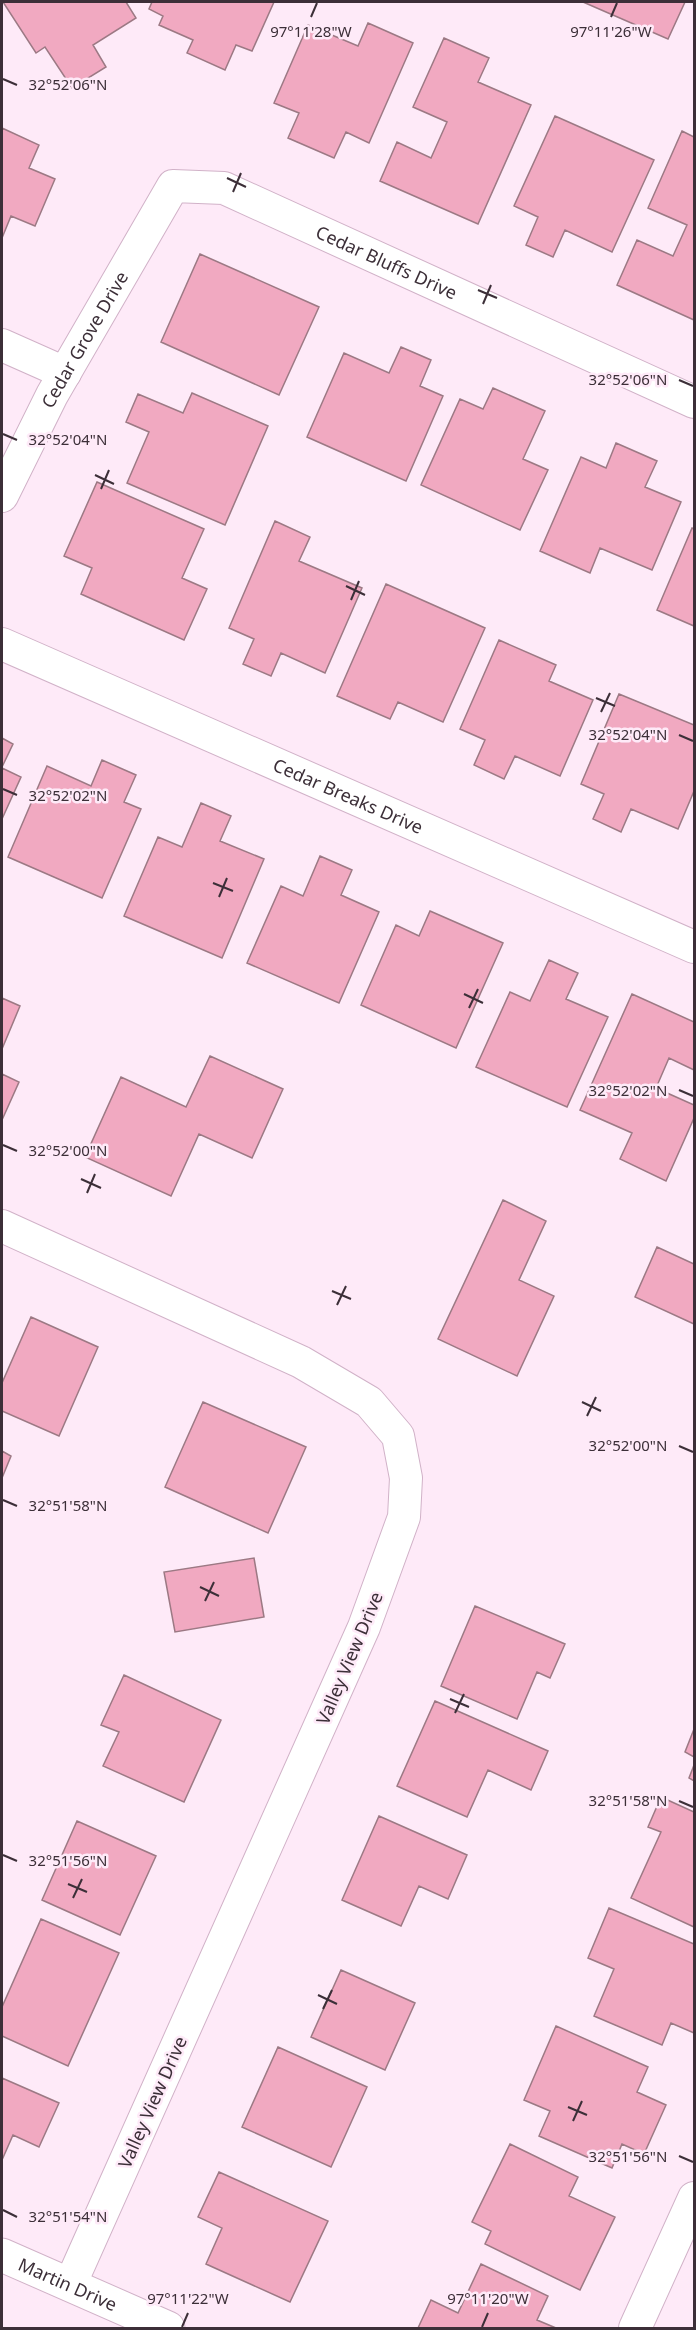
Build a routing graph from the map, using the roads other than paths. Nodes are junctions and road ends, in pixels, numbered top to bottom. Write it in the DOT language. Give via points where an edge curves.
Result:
graph roads {
  1 [pos="173,186"];
  2 [pos="2,345"];
  3 [pos="65,373"];
  4 [pos="694,402"];
  5 [pos="2,496"];
  6 [pos="2,644"];
  7 [pos="694,946"];
  8 [pos="2,1226"];
  9 [pos="694,2198"];
  10 [pos="2,2255"];
  11 [pos="70,2285"];
  12 [pos="168,2328"];
  13 [pos="635,2328"];
  1 -- 3 [label="street, Cedar Grove Drive"];
  1 -- 4 [label="street, Cedar Bluffs Drive" via="224,188"];
  2 -- 3 [label="street"];
  3 -- 5 [label="street, Cedar Grove Drive"];
  6 -- 7 [label="street, Cedar Breaks Drive"];
  8 -- 11 [label="street, Valley View Drive" via="300,1362 369,1402 398,1436 406,1478 405,1517 364,1627"];
  9 -- 13 [label="street"];
  10 -- 11 [label="street, Martin Drive"];
  11 -- 12 [label="street, Martin Drive"];
}
